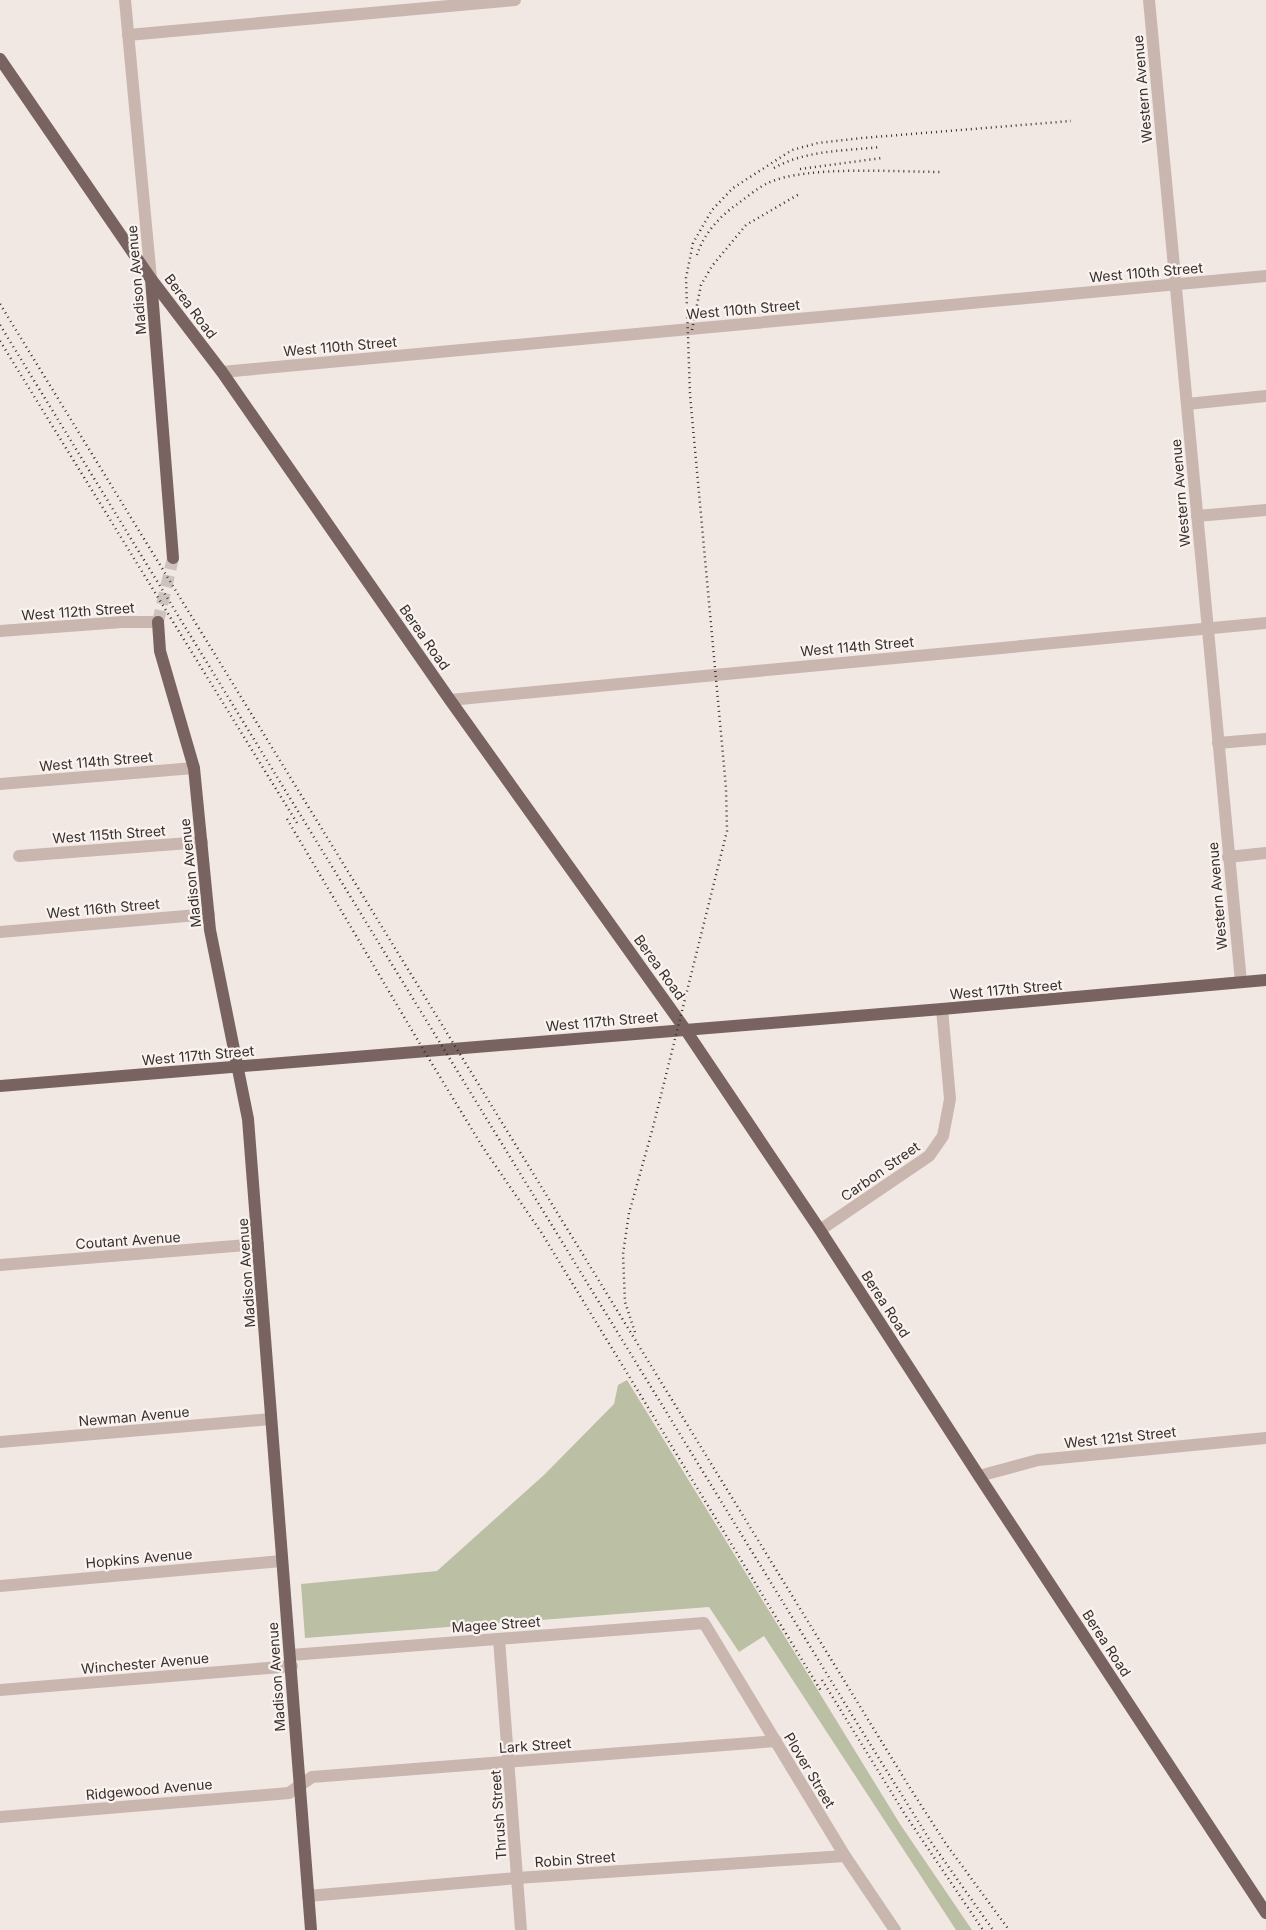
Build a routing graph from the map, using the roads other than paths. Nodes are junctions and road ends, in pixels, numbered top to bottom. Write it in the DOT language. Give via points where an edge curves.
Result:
graph roads {
  1 [pos="125,0"];
  2 [pos="515,0"];
  3 [pos="1148,0"];
  4 [pos="128,35"];
  5 [pos="0,59"];
  6 [pos="1266,276"];
  7 [pos="151,279"];
  8 [pos="1174,284"];
  9 [pos="222,372"];
  10 [pos="1266,396"];
  11 [pos="1187,404"];
  12 [pos="1266,510"];
  13 [pos="1197,516"];
  14 [pos="173,558"];
  15 [pos="158,622"];
  16 [pos="1266,623"];
  17 [pos="1207,628"];
  18 [pos="0,631"];
  19 [pos="450,700"];
  20 [pos="1266,738"];
  21 [pos="1218,743"];
  22 [pos="194,768"];
  23 [pos="0,784"];
  24 [pos="202,842"];
  25 [pos="1266,853"];
  26 [pos="19,856"];
  27 [pos="1228,856"];
  28 [pos="209,914"];
  29 [pos="0,932"];
  30 [pos="1266,980"];
  31 [pos="1241,982"];
  32 [pos="942,1009"];
  33 [pos="685,1029"];
  34 [pos="237,1067"];
  35 [pos="0,1086"];
  36 [pos="820,1230"];
  37 [pos="258,1244"];
  38 [pos="0,1265"];
  39 [pos="271,1419"];
  40 [pos="1266,1438"];
  41 [pos="0,1442"];
  42 [pos="979,1476"];
  43 [pos="281,1560"];
  44 [pos="0,1586"];
  45 [pos="704,1623"];
  46 [pos="499,1639"];
  47 [pos="291,1661"];
  48 [pos="0,1690"];
  49 [pos="776,1741"];
  50 [pos="510,1762"];
  51 [pos="299,1786"];
  52 [pos="0,1817"];
  53 [pos="845,1856"];
  54 [pos="517,1878"];
  55 [pos="308,1896"];
  56 [pos="1266,1913"];
  57 [pos="311,1930"];
  58 [pos="521,1930"];
  59 [pos="895,1930"];
  1 -- 4 [label="street, Madison Avenue"];
  2 -- 4 [label="street"];
  3 -- 8 [label="street, Western Avenue"];
  4 -- 7 [label="street, Madison Avenue"];
  5 -- 7 [label="main road, Berea Road"];
  6 -- 8 [label="street, West 110th Street"];
  7 -- 9 [label="main road, Berea Road"];
  7 -- 14 [label="main road, Madison Avenue"];
  8 -- 9 [label="street, West 110th Street"];
  8 -- 11 [label="street, Western Avenue"];
  9 -- 19 [label="main road, Berea Road"];
  10 -- 11 [label="street"];
  11 -- 13 [label="street, Western Avenue"];
  12 -- 13 [label="street"];
  13 -- 17 [label="street, Western Avenue"];
  15 -- 18 [label="street, West 112th Street"];
  15 -- 22 [label="main road, Madison Avenue" via="160,651"];
  16 -- 17 [label="street, West 114th Street"];
  17 -- 19 [label="street, West 114th Street"];
  17 -- 21 [label="street, Western Avenue"];
  19 -- 33 [label="main road, Berea Road"];
  20 -- 21 [label="street"];
  21 -- 27 [label="street, Western Avenue"];
  22 -- 23 [label="street, West 114th Street"];
  22 -- 24 [label="main road, Madison Avenue"];
  24 -- 26 [label="street, West 115th Street"];
  24 -- 28 [label="main road, Madison Avenue"];
  25 -- 27 [label="street"];
  27 -- 31 [label="street, Western Avenue"];
  28 -- 29 [label="street, West 116th Street"];
  28 -- 34 [label="main road, Madison Avenue"];
  30 -- 31 [label="main road, West 117th Street"];
  31 -- 32 [label="main road, West 117th Street"];
  32 -- 33 [label="main road, West 117th Street"];
  32 -- 36 [label="street, Carbon Street" via="950,1099 943,1136 929,1156"];
  33 -- 34 [label="main road, West 117th Street"];
  33 -- 36 [label="main road, Berea Road"];
  34 -- 35 [label="main road, West 117th Street"];
  34 -- 37 [label="main road, Madison Avenue" via="248,1120"];
  36 -- 42 [label="main road, Berea Road"];
  37 -- 38 [label="street, Coutant Avenue"];
  37 -- 39 [label="main road, Madison Avenue"];
  39 -- 41 [label="street, Newman Avenue"];
  39 -- 43 [label="main road, Madison Avenue"];
  40 -- 42 [label="street, West 121st Street" via="1038,1460"];
  42 -- 56 [label="main road, Berea Road"];
  43 -- 44 [label="street, Hopkins Avenue"];
  43 -- 47 [label="main road, Madison Avenue"];
  45 -- 46 [label="street, Magee Street"];
  45 -- 49 [label="street, Plover Street"];
  46 -- 47 [label="street, Magee Street"];
  46 -- 50 [label="street, Thrush Street"];
  47 -- 48 [label="street, Winchester Avenue"];
  47 -- 51 [label="main road, Madison Avenue"];
  49 -- 50 [label="street, Lark Street"];
  49 -- 53 [label="street, Plover Street"];
  50 -- 51 [label="street, Lark Street" via="312,1777"];
  50 -- 54 [label="street, Thrush Street"];
  51 -- 52 [label="street, Ridgewood Avenue" via="289,1793"];
  51 -- 55 [label="main road, Madison Avenue"];
  53 -- 54 [label="street, Robin Street"];
  53 -- 59 [label="street, Plover Street"];
  54 -- 55 [label="street, Robin Street"];
  54 -- 58 [label="street, Thrush Street"];
  55 -- 57 [label="main road, Madison Avenue"];
}
